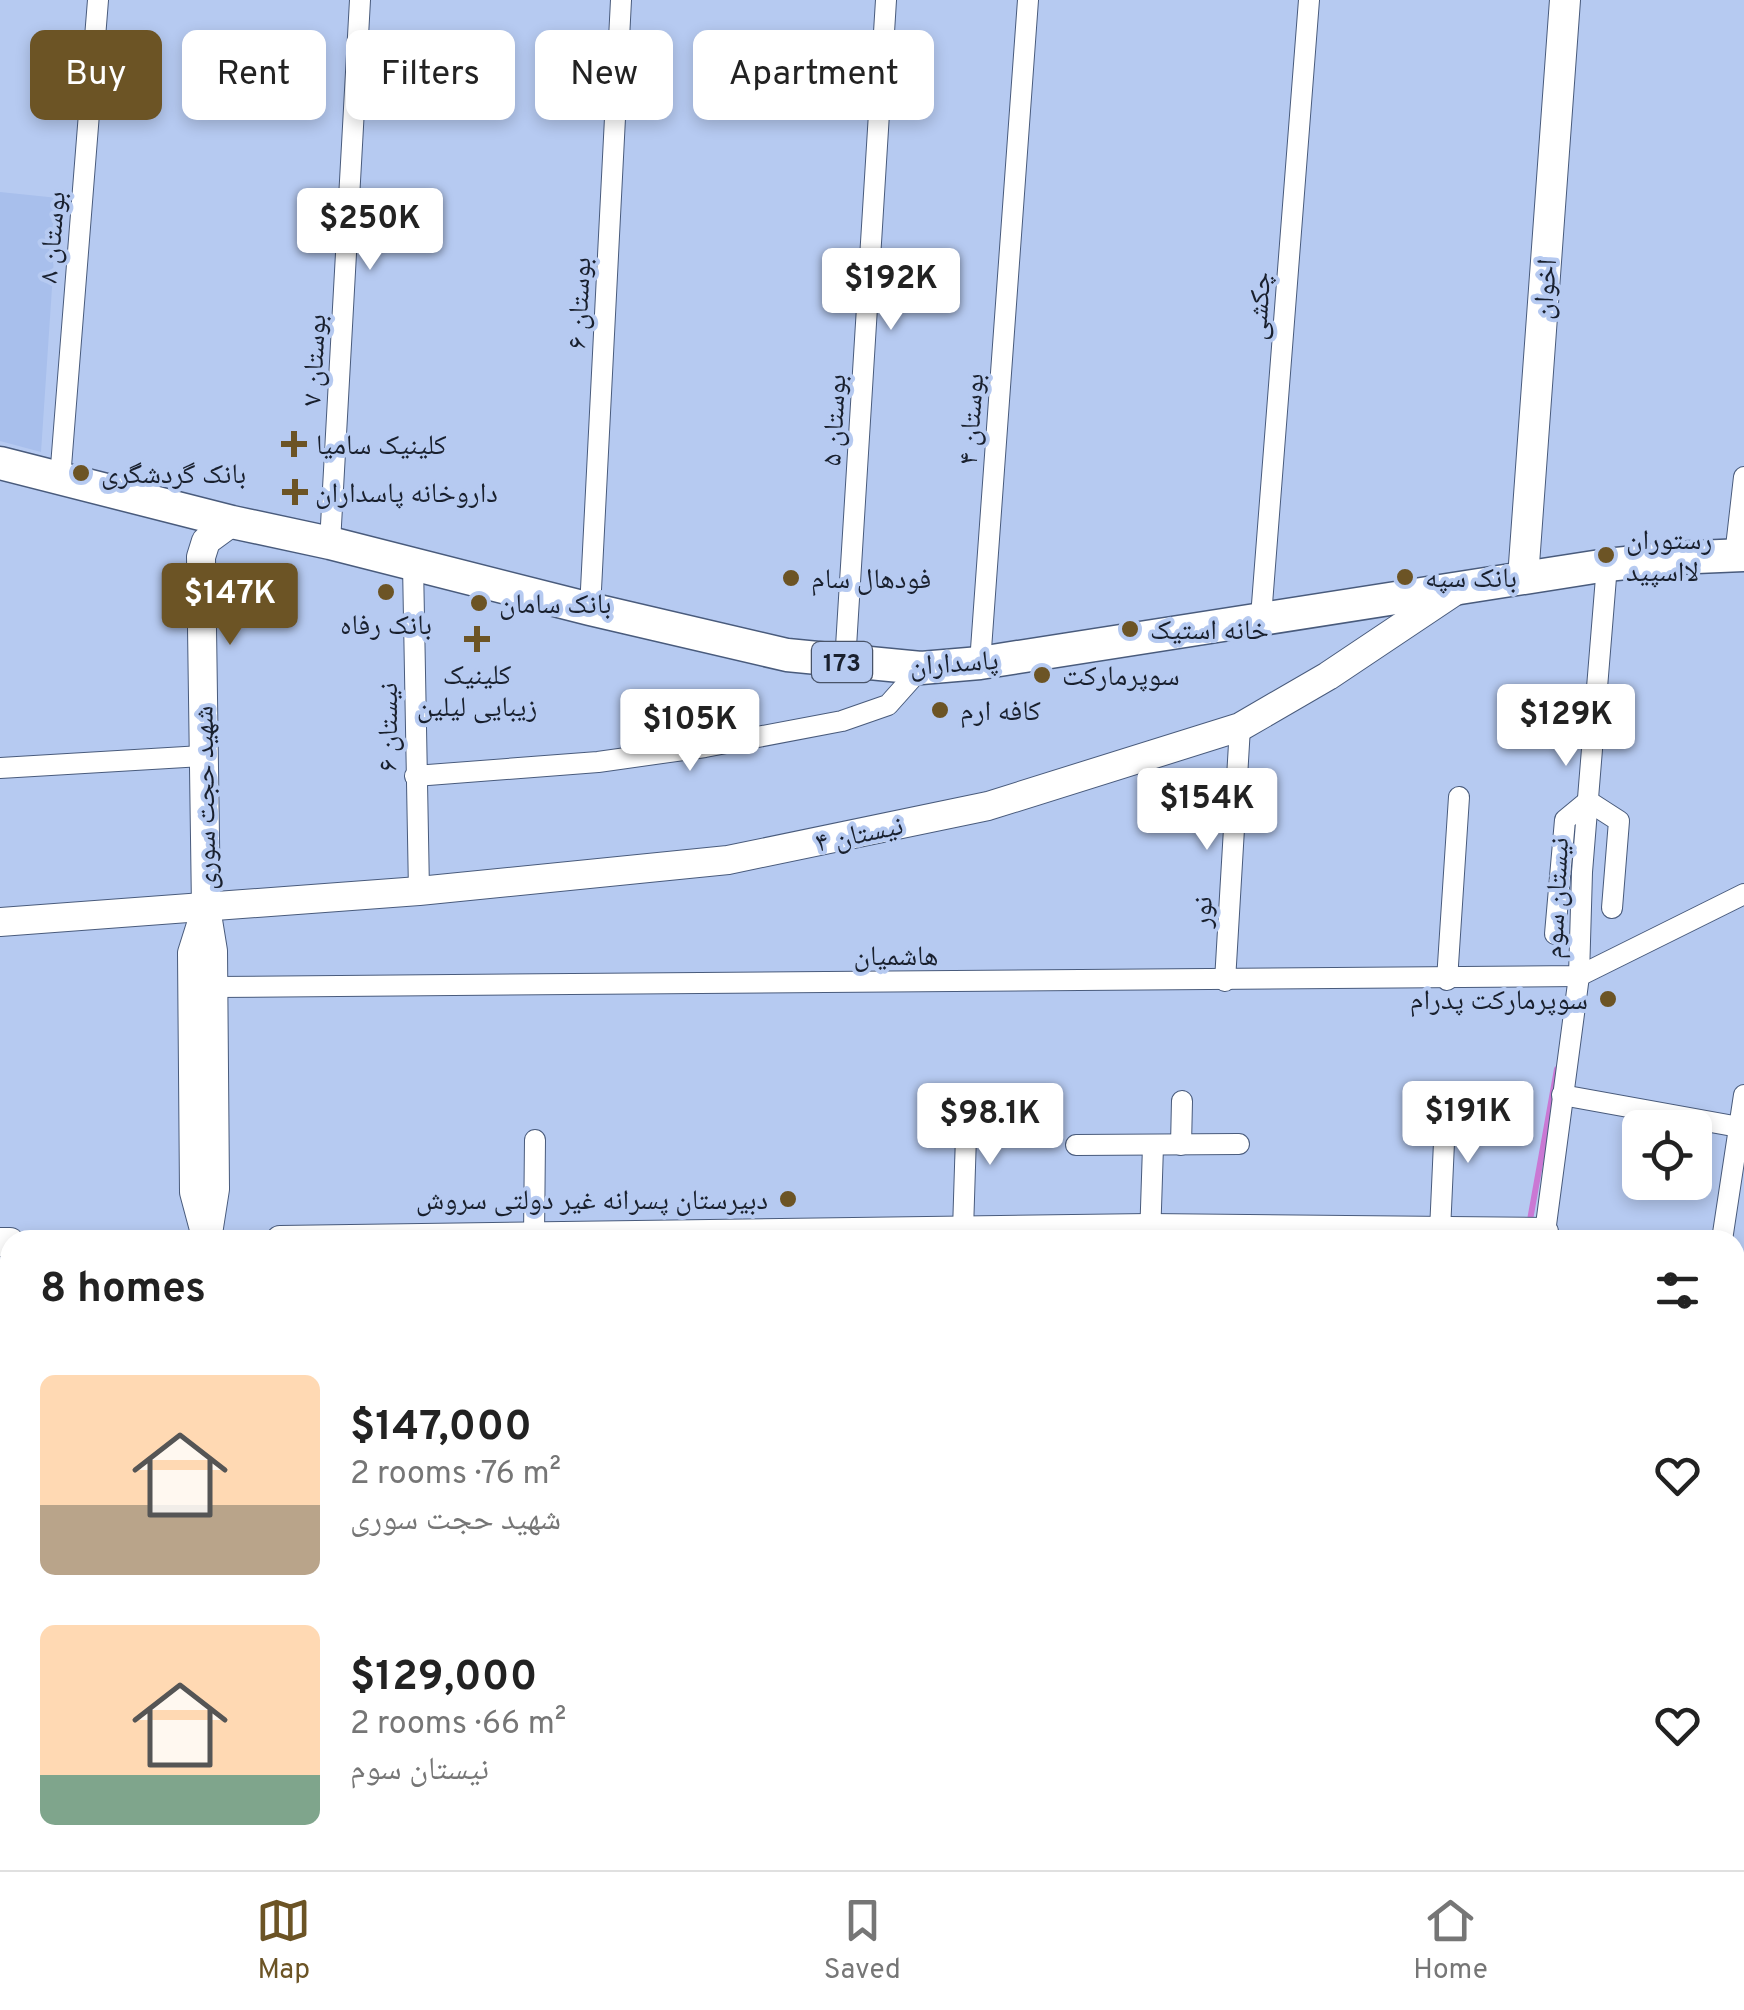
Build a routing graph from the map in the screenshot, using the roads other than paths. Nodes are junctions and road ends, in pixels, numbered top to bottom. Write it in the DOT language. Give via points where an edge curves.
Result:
graph roads {
  1 [pos="98,0"];
  2 [pos="360,0"];
  3 [pos="621,0"];
  4 [pos="886,0"];
  5 [pos="1028,0"];
  6 [pos="1310,0"];
  7 [pos="1565,0"];
  8 [pos="0,463"];
  9 [pos="1744,476"];
  10 [pos="60,479"];
  11 [pos="232,522"];
  12 [pos="330,542"];
  13 [pos="1740,556"];
  14 [pos="413,564"];
  15 [pos="1607,565"];
  16 [pos="1523,578"];
  17 [pos="1461,587"];
  18 [pos="590,609"];
  19 [pos="1261,616"];
  20 [pos="846,663"];
  21 [pos="980,663"];
  22 [pos="921,668"];
  23 [pos="1240,727"];
  24 [pos="202,756"];
  25 [pos="0,768"];
  26 [pos="414,776"];
  27 [pos="1459,798"];
  28 [pos="1588,800"];
  29 [pos="419,891"];
  30 [pos="1744,894"];
  31 [pos="206,908"];
  32 [pos="1612,908"];
  33 [pos="0,922"];
  34 [pos="1555,934"];
  35 [pos="1579,976"];
  36 [pos="1446,980"];
  37 [pos="1225,981"];
  38 [pos="213,987"];
  39 [pos="1562,1094"];
  40 [pos="1744,1095"];
  41 [pos="1446,1098"];
  42 [pos="1182,1101"];
  43 [pos="967,1104"];
  44 [pos="1742,1127"];
  45 [pos="535,1140"];
  46 [pos="1239,1144"];
  47 [pos="1076,1145"];
  48 [pos="1181,1145"];
  49 [pos="1153,1146"];
  50 [pos="204,1230"];
  51 [pos="209,1230"];
  52 [pos="534,1230"];
  53 [pos="963,1230"];
  54 [pos="1150,1230"];
  55 [pos="1440,1230"];
  56 [pos="1545,1230"];
  57 [pos="1724,1230"];
  1 -- 10 [label="street, بوستان ۸"];
  2 -- 12 [label="street, بوستان ۷"];
  3 -- 18 [label="street, بوستان ۶"];
  4 -- 20 [label="street, بوستان ۵"];
  5 -- 21 [label="street, بوستان ۴"];
  6 -- 19 [label="street, چکشی"];
  7 -- 16 [label="main road, اخوان"];
  8 -- 10 [label="main road, پاسداران / 173"];
  9 -- 13 [label="street"];
  10 -- 11 [label="main road, پاسداران / 173"];
  11 -- 12 [label="main road, پاسداران / 173"];
  11 -- 24 [label="street, شهید حجت سوری" via="206,541 201,557"];
  12 -- 14 [label="main road, پاسداران / 173"];
  13 -- 15 [label="main road, پاسداران / 173"];
  14 -- 18 [label="main road, پاسداران / 173"];
  14 -- 26 [label="street, نیستان ۶"];
  15 -- 16 [label="main road, پاسداران / 173"];
  15 -- 28 [label="street, نیستان سوم"];
  16 -- 17 [label="main road, پاسداران / 173"];
  17 -- 19 [label="main road, پاسداران / 173"];
  17 -- 23 [label="street, نیستان ۴"];
  18 -- 20 [label="main road, پاسداران / 173"];
  19 -- 21 [label="main road, پاسداران / 173"];
  20 -- 22 [label="main road, پاسداران / 173"];
  21 -- 22 [label="main road, پاسداران / 173"];
  22 -- 26 [label="street" via="888,705 842,721 598,762"];
  23 -- 29 [label="street, نیستان ۴" via="988,806 728,860"];
  23 -- 37 [label="street, نور"];
  24 -- 25 [label="street"];
  24 -- 31 [label="street, شهید حجت سوری"];
  26 -- 29 [label="street, نیستان ۶"];
  27 -- 36 [label="street"];
  28 -- 32 [label="street" via="1619,821"];
  28 -- 34 [label="street" via="1565,820"];
  28 -- 35 [label="street, نیستان سوم"];
  29 -- 31 [label="street, نیستان ۴"];
  30 -- 35 [label="street"];
  31 -- 33 [label="street, نیستان ۴"];
  31 -- 38 [label="street, شهید حجت سوری"];
  31 -- 50 [label="street, شهید حجت سوری" via="192,952 194,1192"];
  35 -- 36 [label="street, هاشمیان"];
  35 -- 39 [label="street, نیستان سوم"];
  36 -- 37 [label="street, هاشمیان"];
  37 -- 38 [label="street, هاشمیان"];
  38 -- 51 [label="street, شهید حجت سوری" via="215,1189"];
  39 -- 44 [label="street"];
  39 -- 56 [label="street, نیستان سوم"];
  40 -- 44 [label="street"];
  41 -- 55 [label="street"];
  42 -- 48 [label="street"];
  43 -- 53 [label="street"];
  44 -- 57 [label="street"];
  45 -- 52 [label="street"];
  46 -- 48 [label="street"];
  47 -- 49 [label="street"];
  48 -- 49 [label="street"];
  49 -- 54 [label="street"];
}
